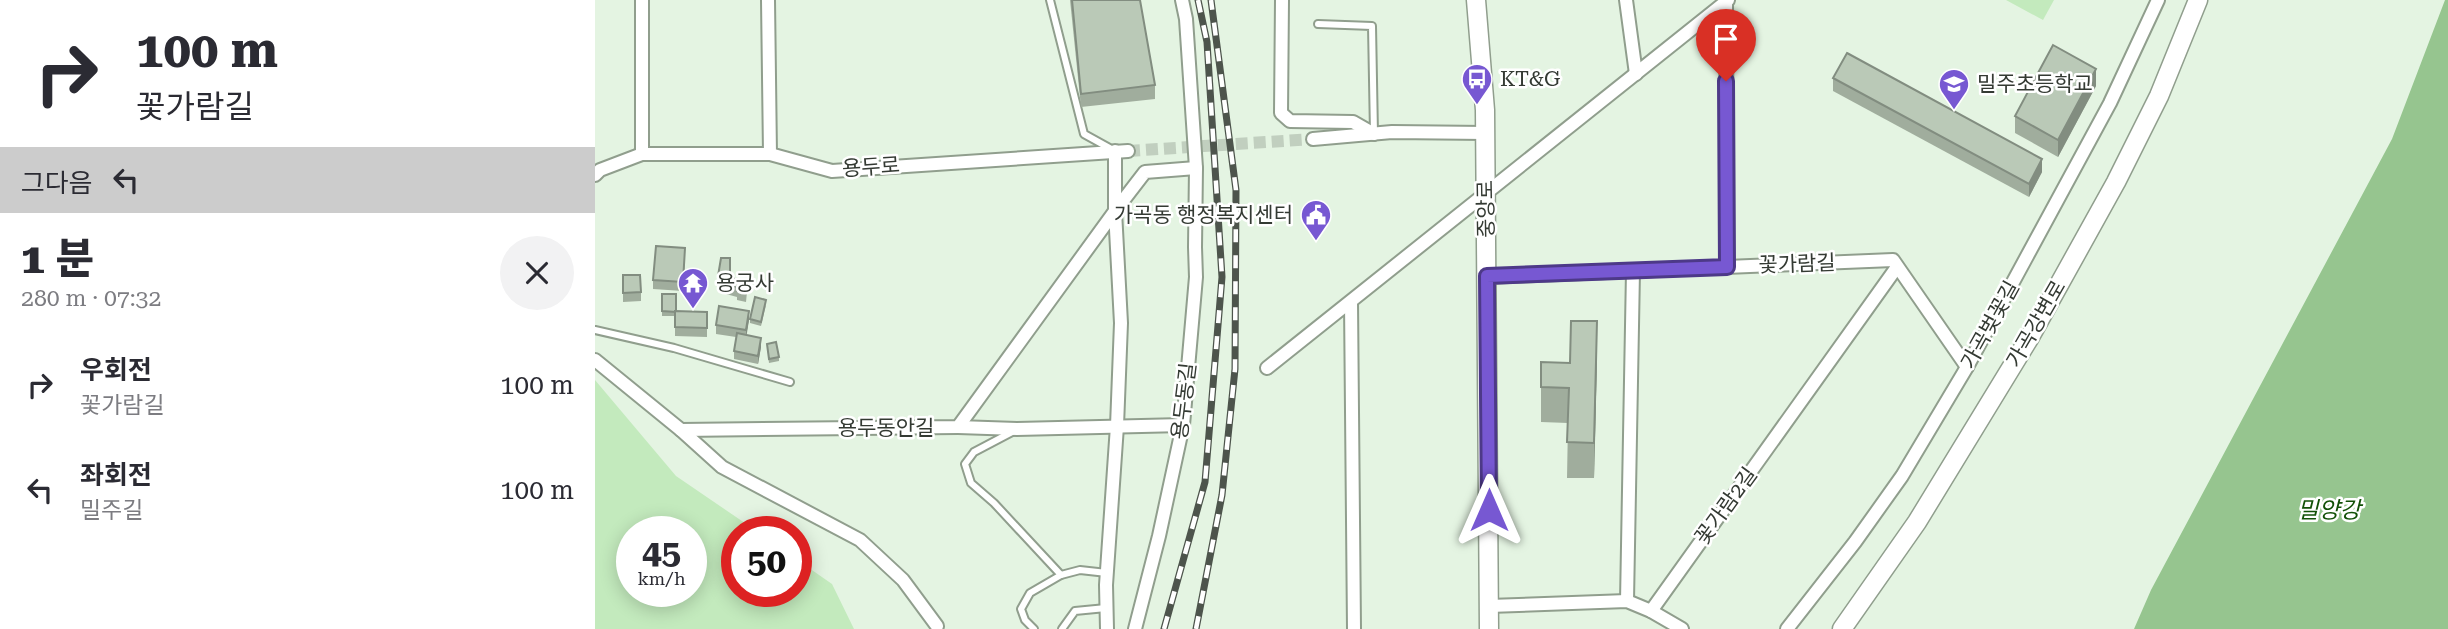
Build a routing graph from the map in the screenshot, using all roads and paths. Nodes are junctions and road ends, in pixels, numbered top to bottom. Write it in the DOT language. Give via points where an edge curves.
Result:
graph roads {
  1 [pos="642,0"];
  2 [pos="768,0"];
  3 [pos="1050,0"];
  4 [pos="1182,0"];
  5 [pos="1282,0"];
  6 [pos="1476,0"];
  7 [pos="1626,0"];
  8 [pos="2158,0"];
  9 [pos="2198,0"];
  10 [pos="1727,1"];
  11 [pos="1318,24"];
  12 [pos="1636,74"];
  13 [pos="1486,133"];
  14 [pos="1374,134"];
  15 [pos="1313,139"];
  16 [pos="1121,151"];
  17 [pos="642,154"];
  18 [pos="769,154"];
  19 [pos="1196,168"];
  20 [pos="595,175"];
  21 [pos="1486,194"];
  22 [pos="1115,211"];
  23 [pos="1727,267"];
  24 [pos="1897,267"];
  25 [pos="1633,271"];
  26 [pos="1487,276"];
  27 [pos="1351,302"];
  28 [pos="595,330"];
  29 [pos="595,360"];
  30 [pos="1967,367"];
  31 [pos="1267,368"];
  32 [pos="790,382"];
  33 [pos="1183,425"];
  34 [pos="1117,426"];
  35 [pos="958,427"];
  36 [pos="1017,429"];
  37 [pos="681,430"];
  38 [pos="1107,573"];
  39 [pos="1061,575"];
  40 [pos="1627,601"];
  41 [pos="1489,606"];
  42 [pos="1107,608"];
  43 [pos="1651,611"];
  44 [pos="937,626"];
  45 [pos="1034,629"];
  46 [pos="1062,629"];
  47 [pos="1107,629"];
  48 [pos="1135,629"];
  49 [pos="1354,629"];
  50 [pos="1489,629"];
  51 [pos="1682,629"];
  52 [pos="1787,629"];
  53 [pos="1842,629"];
  1 -- 17 [label="street"];
  2 -- 18 [label="street"];
  3 -- 16 [label="lane" via="1084,134"];
  4 -- 19 [label="street, 용두동길"];
  5 -- 14 [label="street" via="1281,113 1290,121 1353,122"];
  6 -- 13 [label="main road, 중앙로"];
  7 -- 12 [label="street"];
  8 -- 30 [label="street, 가곡벚꽃길" via="2110,103"];
  9 -- 53 [label="main road, 가곡강변로" via="2159,96 2030,337 1917,522"];
  10 -- 12 [label="street"];
  10 -- 23 [label="street"];
  11 -- 14 [label="lane" via="1372,26"];
  12 -- 21 [label="street"];
  13 -- 14 [label="street"];
  13 -- 21 [label="main road, 중앙로"];
  14 -- 15 [label="street"];
  16 -- 18 [label="street, 용두로" via="832,170"];
  16 -- 22 [label="street"];
  17 -- 18 [label="street, 용두로"];
  17 -- 20 [label="street"];
  19 -- 22 [label="street" via="1145,172"];
  19 -- 33 [label="street, 용두동길" via="1196,277"];
  21 -- 26 [label="main road, 중앙로"];
  21 -- 27 [label="street"];
  22 -- 34 [label="street" via="1121,323"];
  22 -- 35 [label="street, 용두동안길"];
  23 -- 24 [label="street, 꽃가람길" via="1893,260"];
  23 -- 25 [label="street, 꽃가람길"];
  24 -- 30 [label="street"];
  24 -- 43 [label="street, 꽃가람2길"];
  25 -- 26 [label="street, 꽃가람길"];
  25 -- 40 [label="street"];
  26 -- 41 [label="main road, 중앙로"];
  27 -- 31 [label="street"];
  27 -- 49 [label="street"];
  28 -- 32 [label="lane"];
  29 -- 37 [label="street"];
  30 -- 52 [label="street, 가곡벚꽃길" via="1902,476"];
  33 -- 34 [label="street"];
  33 -- 48 [label="street, 용두동길"];
  34 -- 36 [label="street"];
  34 -- 38 [label="street"];
  35 -- 36 [label="street"];
  35 -- 37 [label="street, 용두동안길"];
  36 -- 39 [label="lane" via="974,452 965,464 971,483"];
  37 -- 44 [label="street" via="722,467 860,540 903,580"];
  38 -- 39 [label="lane" via="1080,570"];
  38 -- 42 [label="street"];
  39 -- 45 [label="lane" via="1030,593 1021,609"];
  40 -- 41 [label="street"];
  40 -- 43 [label="street"];
  41 -- 50 [label="main road, 중앙로"];
  42 -- 46 [label="lane" via="1075,611"];
  42 -- 47 [label="street"];
  43 -- 51 [label="street"];
}
